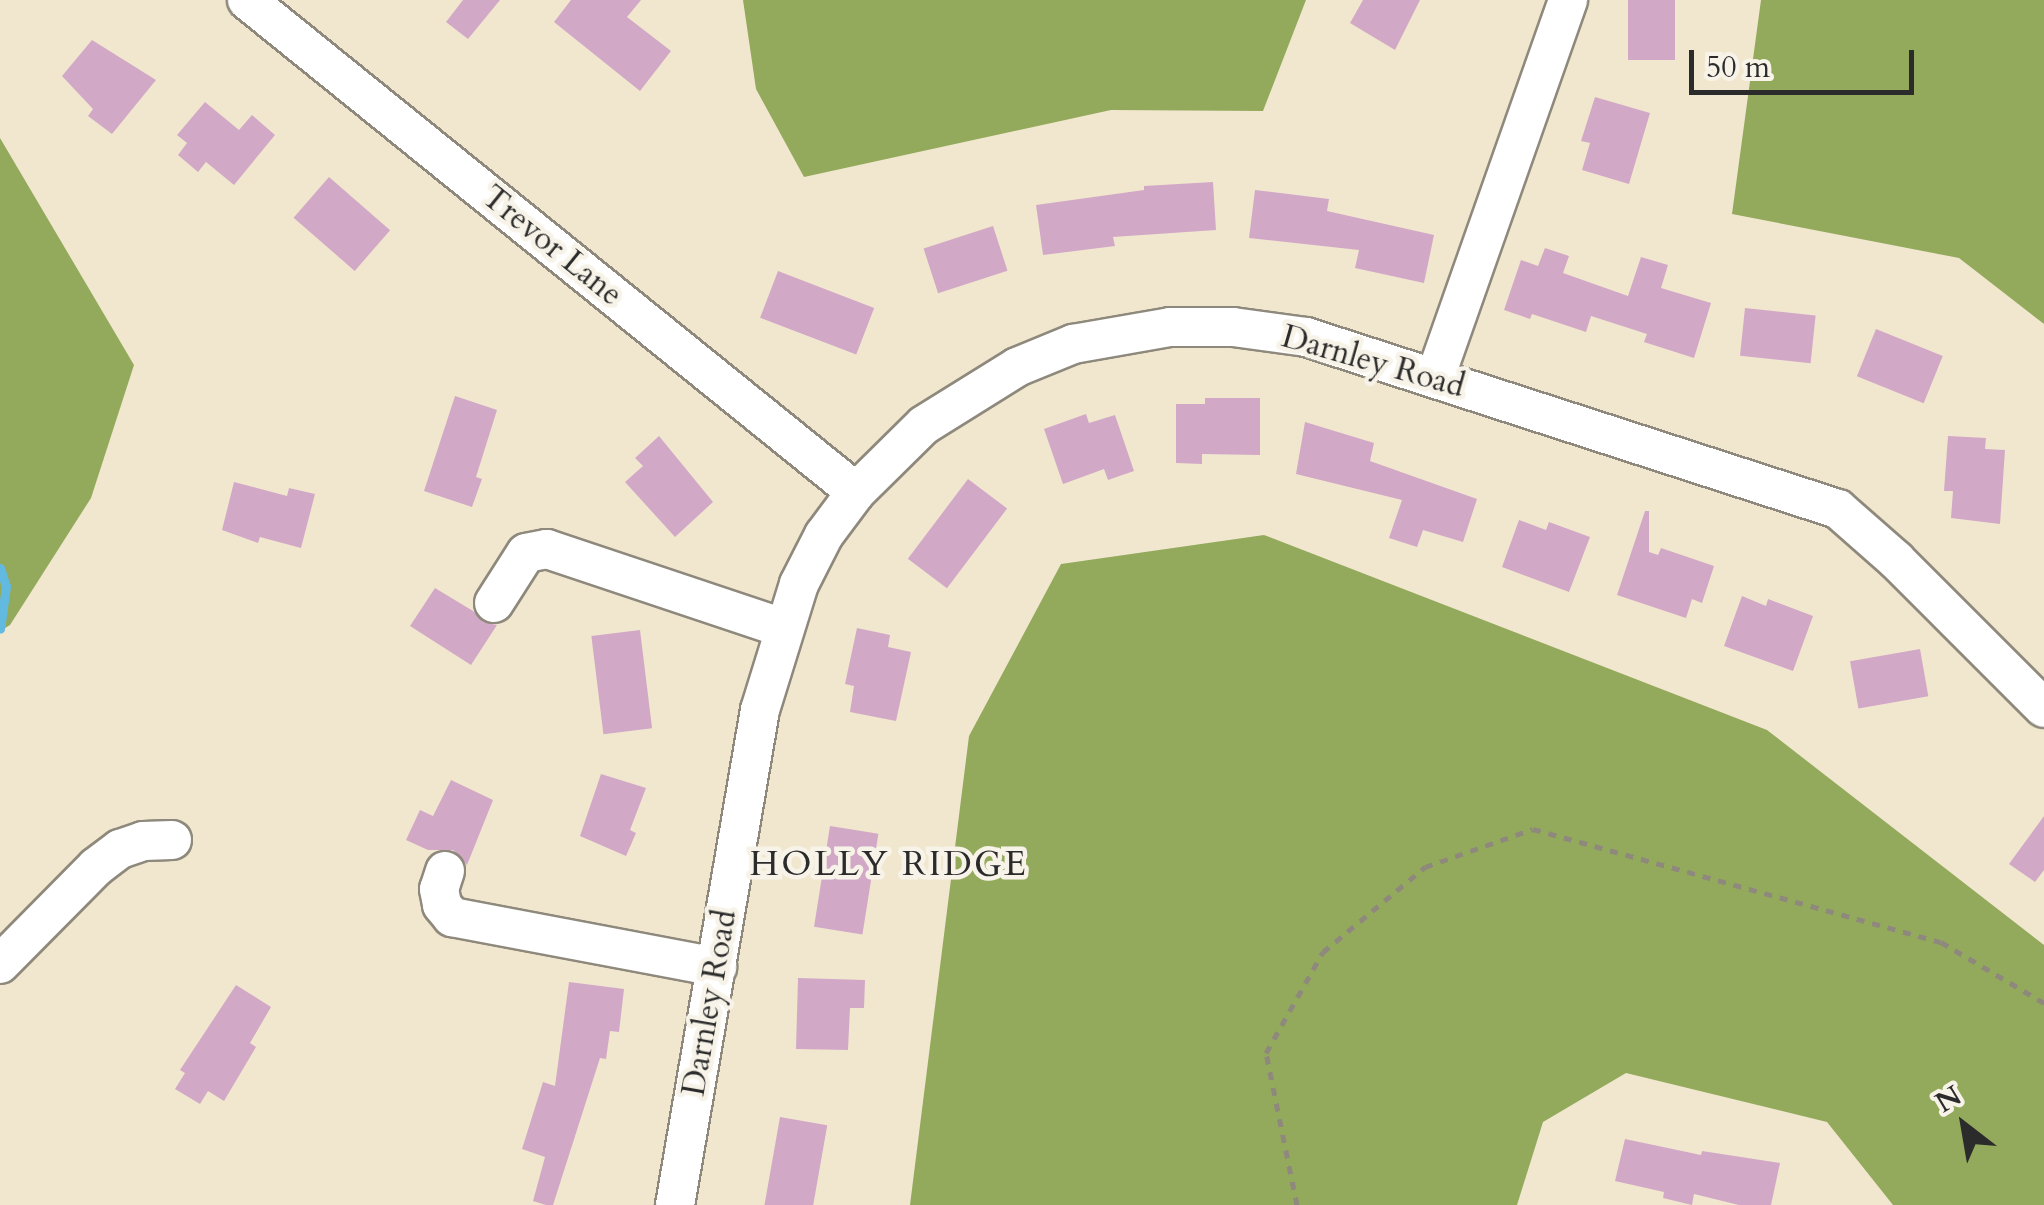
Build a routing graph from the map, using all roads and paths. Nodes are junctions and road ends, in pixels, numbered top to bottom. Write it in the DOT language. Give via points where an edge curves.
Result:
graph roads {
  1 [pos="248,0"];
  2 [pos="1568,0"];
  3 [pos="1435,378"];
  4 [pos="856,492"];
  5 [pos="494,602"];
  6 [pos="782,628"];
  7 [pos="2044,708"];
  8 [pos="172,840"];
  9 [pos="446,871"];
  10 [pos="0,964"];
  11 [pos="717,966"];
  12 [pos="2044,1003"];
  13 [pos="675,1205"];
  14 [pos="1297,1205"];
  1 -- 4 [label="street, Trevor Lane"];
  2 -- 3 [label="street"];
  3 -- 4 [label="street, Darnley Road" via="1288,334 1201,327 1109,335 1072,344 974,390 924,425"];
  3 -- 7 [label="street, Darnley Road" via="1838,509"];
  4 -- 6 [label="street, Darnley Road" via="824,535"];
  5 -- 6 [label="street" via="526,554 547,550"];
  6 -- 11 [label="street, Darnley Road" via="760,710"];
  8 -- 10 [label="street" via="120,849"];
  9 -- 11 [label="street" via="439,889 452,917"];
  11 -- 13 [label="street, Darnley Road"];
  12 -- 14 [label="path" via="1941,942 1533,829 1425,867 1323,952 1266,1053"];
}
